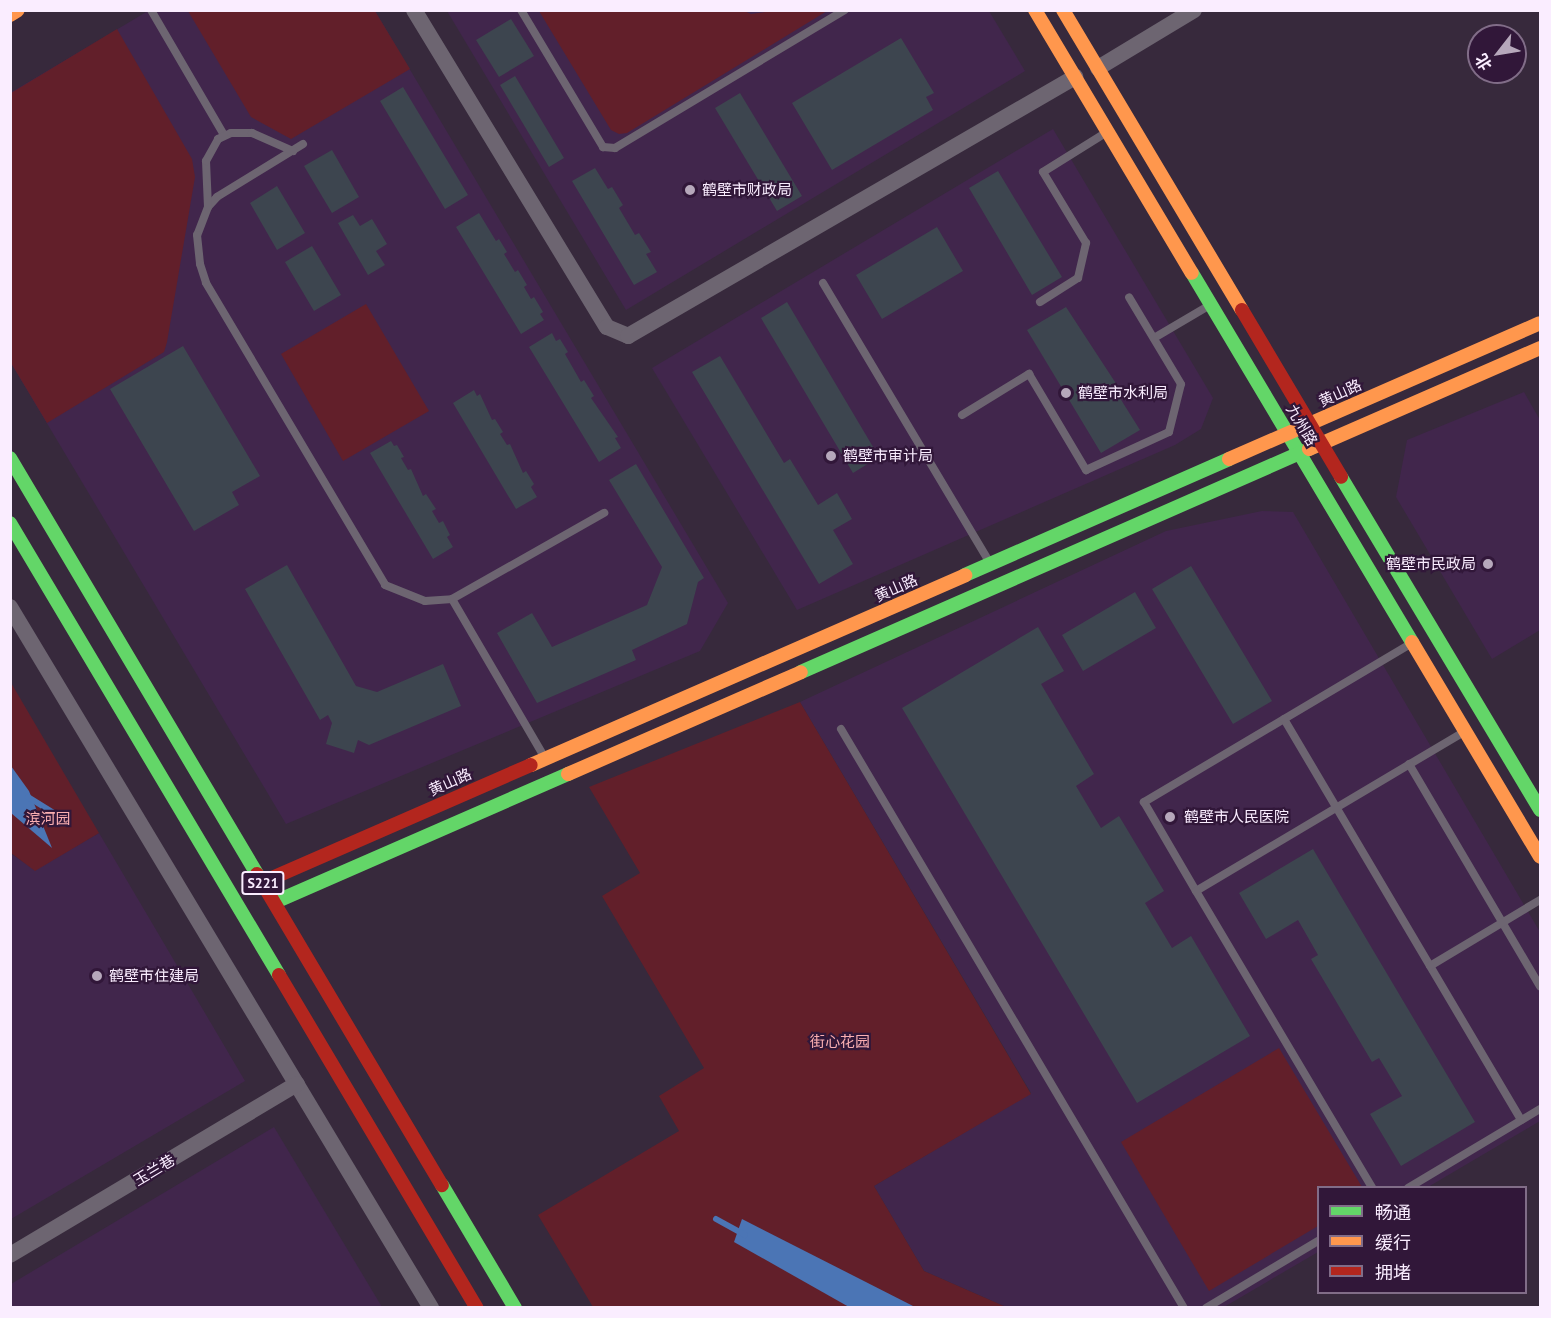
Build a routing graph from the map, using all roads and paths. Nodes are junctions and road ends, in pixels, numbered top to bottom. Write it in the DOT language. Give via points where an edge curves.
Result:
graph roads {
  1 [pos="18,10"];
  2 [pos="151,10"];
  3 [pos="414,10"];
  4 [pos="521,10"];
  5 [pos="845,10"];
  6 [pos="1035,10"];
  7 [pos="1063,10"];
  8 [pos="1194,10"];
  9 [pos="10,15"];
  10 [pos="1098,68"];
  11 [pos="1075,77"];
  12 [pos="1108,131"];
  13 [pos="224,135"];
  14 [pos="303,144"];
  15 [pos="293,151"];
  16 [pos="208,207"];
  17 [pos="823,283"];
  18 [pos="1129,297"];
  19 [pos="1040,302"];
  20 [pos="1211,304"];
  21 [pos="1540,323"];
  22 [pos="1154,338"];
  23 [pos="1540,348"];
  24 [pos="962,415"];
  25 [pos="1310,424"];
  26 [pos="1288,434"];
  27 [pos="1322,445"];
  28 [pos="1300,454"];
  29 [pos="10,458"];
  30 [pos="604,513"];
  31 [pos="10,523"];
  32 [pos="991,564"];
  33 [pos="452,599"];
  34 [pos="10,607"];
  35 [pos="1413,643"];
  36 [pos="1284,719"];
  37 [pos="840,729"];
  38 [pos="1465,731"];
  39 [pos="546,759"];
  40 [pos="1409,764"];
  41 [pos="1336,808"];
  42 [pos="1540,810"];
  43 [pos="1540,856"];
  44 [pos="263,882"];
  45 [pos="1196,891"];
  46 [pos="1540,900"];
  47 [pos="275,903"];
  48 [pos="1503,922"];
  49 [pos="1430,966"];
  50 [pos="1540,986"];
  51 [pos="297,1084"];
  52 [pos="1540,1109"];
  53 [pos="1521,1120"];
  54 [pos="1371,1186"];
  55 [pos="1411,1186"];
  56 [pos="1317,1242"];
  57 [pos="10,1255"];
  58 [pos="431,1308"];
  59 [pos="477,1308"];
  60 [pos="516,1308"];
  61 [pos="1184,1308"];
  62 [pos="1206,1308"];
  1 -- 9 [label="street"];
  2 -- 13 [label="lane"];
  3 -- 11 [label="street" via="607,327 628,336"];
  4 -- 5 [label="lane" via="603,147 615,148"];
  6 -- 11 [label="street, 九州路"];
  7 -- 10 [label="street, 九州路"];
  8 -- 10 [label="street"];
  10 -- 25 [label="street, 九州路"];
  11 -- 12 [label="street, 九州路"];
  12 -- 19 [label="lane" via="1043,172 1086,243 1078,278"];
  12 -- 20 [label="street, 九州路"];
  13 -- 15 [label="lane" via="252,132"];
  13 -- 16 [label="lane" via="209,151 206,161"];
  14 -- 15 [label="lane"];
  15 -- 16 [label="lane" via="217,197"];
  16 -- 33 [label="lane" via="197,235 206,283 385,585 425,601"];
  17 -- 32 [label="lane"];
  18 -- 22 [label="lane"];
  20 -- 22 [label="lane"];
  20 -- 26 [label="street, 九州路"];
  21 -- 25 [label="street, 黄山路"];
  22 -- 24 [label="lane" via="1181,384 1169,432 1086,470 1029,374"];
  23 -- 27 [label="street"];
  25 -- 26 [label="street, 黄山路"];
  25 -- 27 [label="street, 九州路"];
  26 -- 28 [label="street, 九州路"];
  26 -- 32 [label="street, 黄山路"];
  27 -- 28 [label="street"];
  27 -- 42 [label="street, 九州路"];
  28 -- 35 [label="street, 九州路"];
  28 -- 47 [label="street"];
  29 -- 44 [label="street, S221"];
  30 -- 33 [label="lane"];
  31 -- 59 [label="street, S221"];
  32 -- 39 [label="street, 黄山路"];
  33 -- 39 [label="lane"];
  34 -- 51 [label="street"];
  35 -- 36 [label="lane"];
  35 -- 38 [label="street, 九州路"];
  36 -- 41 [label="lane"];
  36 -- 45 [label="lane" via="1144,802"];
  37 -- 61 [label="lane"];
  38 -- 40 [label="lane"];
  38 -- 43 [label="street, 九州路"];
  39 -- 44 [label="street, 黄山路"];
  40 -- 41 [label="lane"];
  40 -- 48 [label="lane"];
  41 -- 45 [label="lane"];
  41 -- 49 [label="lane"];
  44 -- 47 [label="street, S221"];
  45 -- 54 [label="lane"];
  46 -- 48 [label="lane"];
  47 -- 60 [label="street, S221"];
  48 -- 49 [label="lane"];
  48 -- 50 [label="lane"];
  49 -- 53 [label="lane"];
  51 -- 57 [label="street, 玉兰巷"];
  51 -- 58 [label="street"];
  52 -- 53 [label="lane"];
  53 -- 55 [label="lane"];
  56 -- 62 [label="lane"];
}
